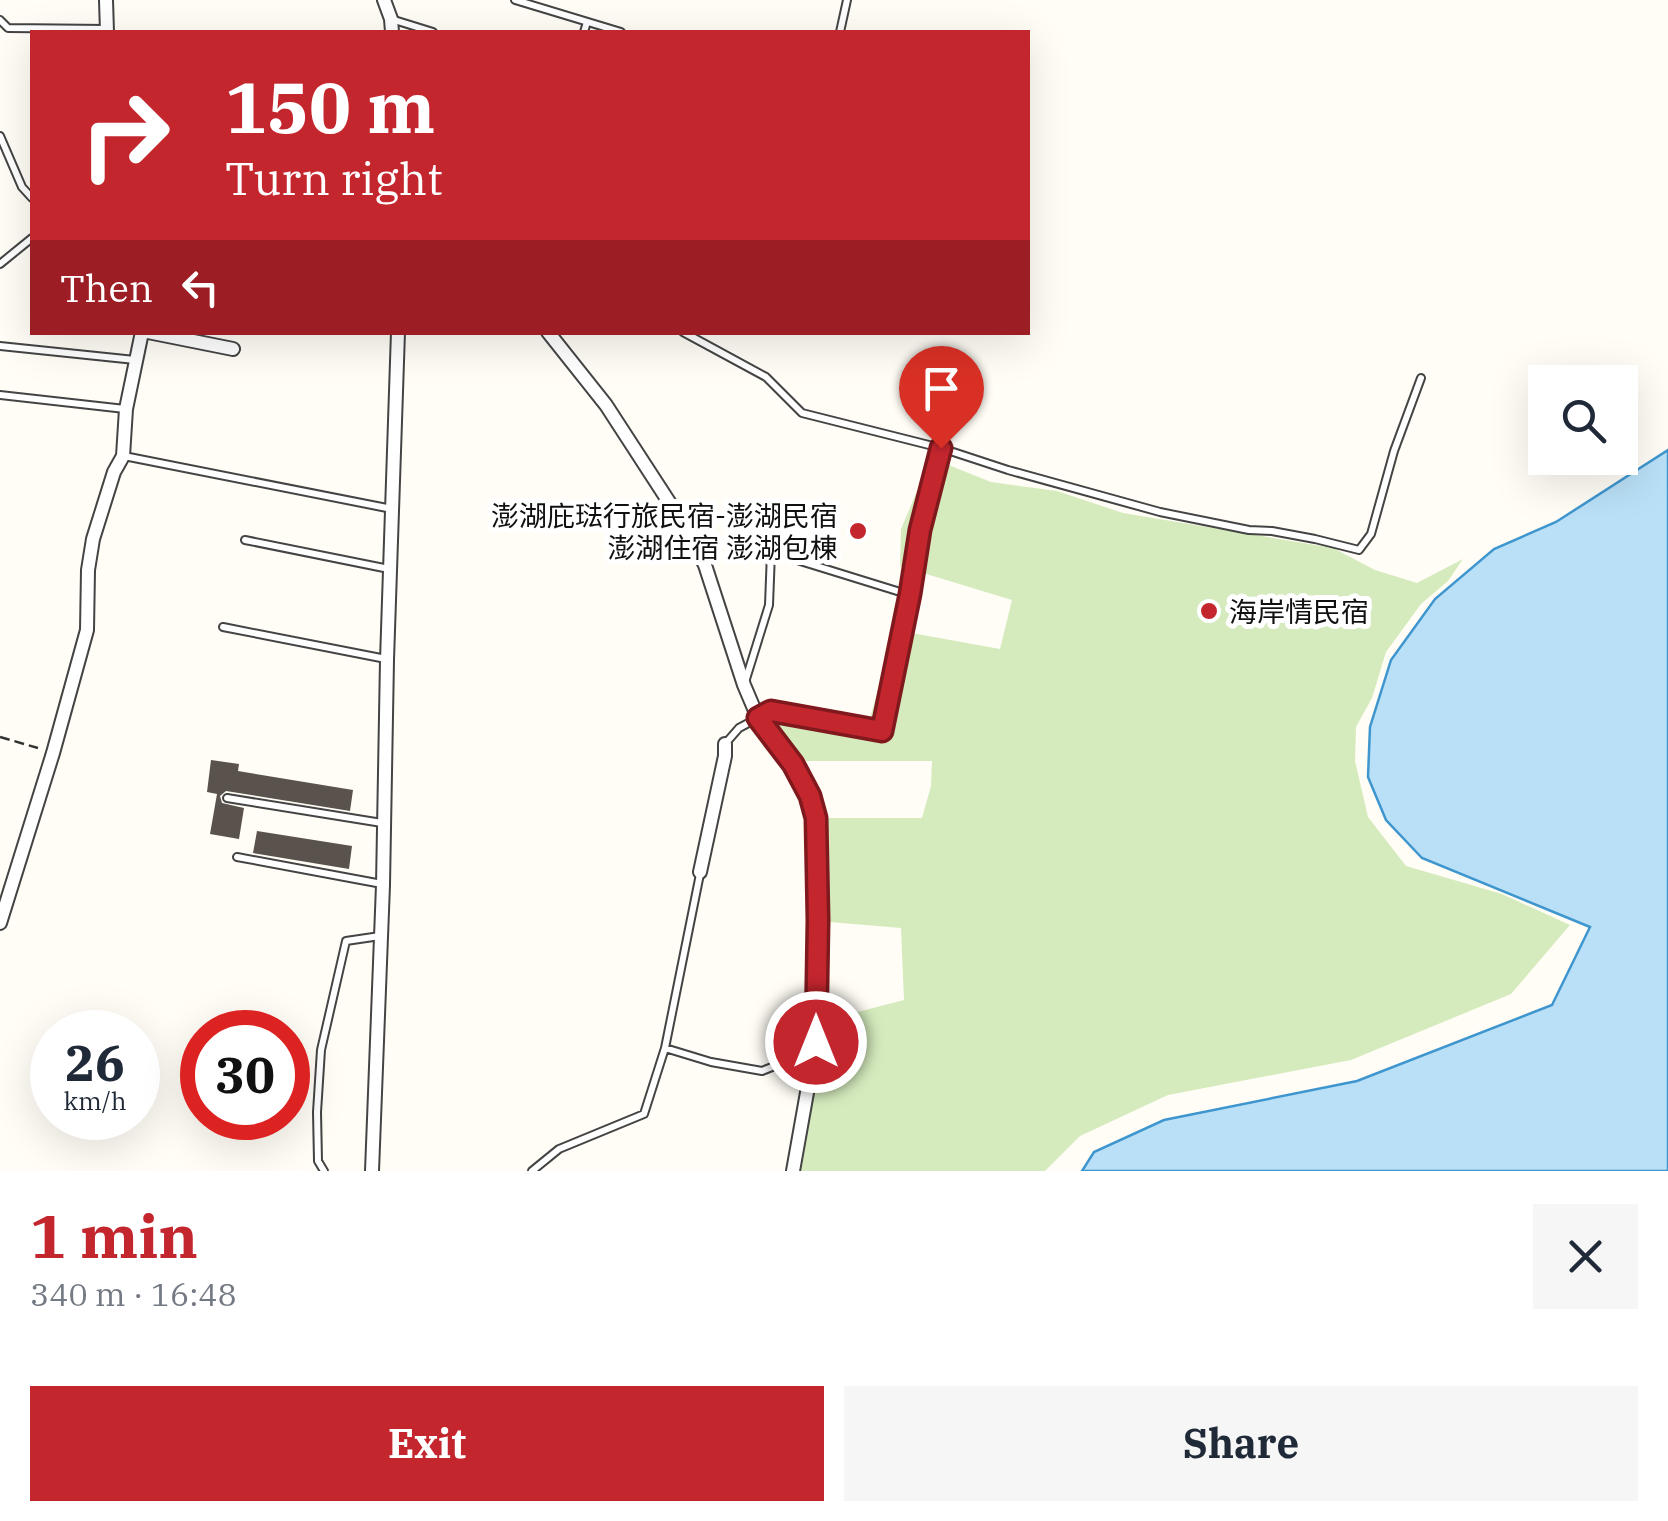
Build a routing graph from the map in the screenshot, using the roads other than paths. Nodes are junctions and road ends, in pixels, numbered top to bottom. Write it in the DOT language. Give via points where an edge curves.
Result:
graph roads {
  1 [pos="106,0"];
  2 [pos="384,0"];
  3 [pos="515,0"];
  4 [pos="847,0"];
  5 [pos="0,20"];
  6 [pos="587,22"];
  7 [pos="392,26"];
  8 [pos="74,30"];
  9 [pos="107,30"];
  10 [pos="419,30"];
  11 [pos="585,30"];
  12 [pos="614,30"];
  13 [pos="840,30"];
  14 [pos="0,136"];
  15 [pos="30,196"];
  16 [pos="30,240"];
  17 [pos="0,264"];
  18 [pos="144,335"];
  19 [pos="161,335"];
  20 [pos="398,335"];
  21 [pos="550,335"];
  22 [pos="689,335"];
  23 [pos="0,346"];
  24 [pos="233,349"];
  25 [pos="136,360"];
  26 [pos="1421,378"];
  27 [pos="0,396"];
  28 [pos="126,410"];
  29 [pos="941,448"];
  30 [pos="123,456"];
  31 [pos="393,509"];
  32 [pos="245,540"];
  33 [pos="390,570"];
  34 [pos="910,594"];
  35 [pos="222,627"];
  36 [pos="387,660"];
  37 [pos="744,686"];
  38 [pos="758,718"];
  39 [pos="725,744"];
  40 [pos="227,798"];
  41 [pos="383,823"];
  42 [pos="237,857"];
  43 [pos="700,872"];
  44 [pos="383,884"];
  45 [pos="0,923"];
  46 [pos="380,936"];
  47 [pos="816,1042"];
  48 [pos="665,1048"];
  49 [pos="324,1171"];
  50 [pos="372,1171"];
  51 [pos="532,1171"];
  52 [pos="793,1171"];
  1 -- 9 [label="street"];
  2 -- 7 [label="street"];
  3 -- 6 [label="lane"];
  4 -- 13 [label="lane"];
  5 -- 8 [label="lane" via="8,28"];
  6 -- 11 [label="lane"];
  6 -- 12 [label="lane"];
  7 -- 10 [label="lane"];
  14 -- 15 [label="lane"];
  16 -- 17 [label="lane"];
  18 -- 25 [label="street"];
  19 -- 24 [label="street"];
  20 -- 31 [label="street"];
  21 -- 37 [label="street" via="682,522 705,565"];
  22 -- 29 [label="lane" via="766,377 802,413"];
  23 -- 25 [label="lane"];
  25 -- 28 [label="street"];
  26 -- 29 [label="lane" via="1371,534 1359,550 1160,512"];
  27 -- 28 [label="lane"];
  28 -- 30 [label="street"];
  29 -- 34 [label="lane"];
  30 -- 31 [label="lane"];
  30 -- 45 [label="street" via="93,539 87,630"];
  31 -- 33 [label="street"];
  32 -- 33 [label="lane"];
  33 -- 36 [label="street"];
  34 -- 37 [label="lane" via="771,552 769,606"];
  34 -- 38 [label="lane" via="882,731 771,711"];
  35 -- 36 [label="lane"];
  36 -- 41 [label="street"];
  37 -- 38 [label="street"];
  38 -- 39 [label="lane"];
  38 -- 47 [label="street" via="793,764 816,818"];
  39 -- 43 [label="street"];
  40 -- 41 [label="lane"];
  41 -- 44 [label="street"];
  42 -- 44 [label="lane"];
  43 -- 48 [label="lane"];
  44 -- 46 [label="street"];
  46 -- 49 [label="lane" via="346,941 321,1050 318,1161"];
  46 -- 50 [label="street"];
  47 -- 48 [label="lane" via="762,1071"];
  47 -- 52 [label="street"];
  48 -- 51 [label="lane" via="644,1114 559,1149"];
}
